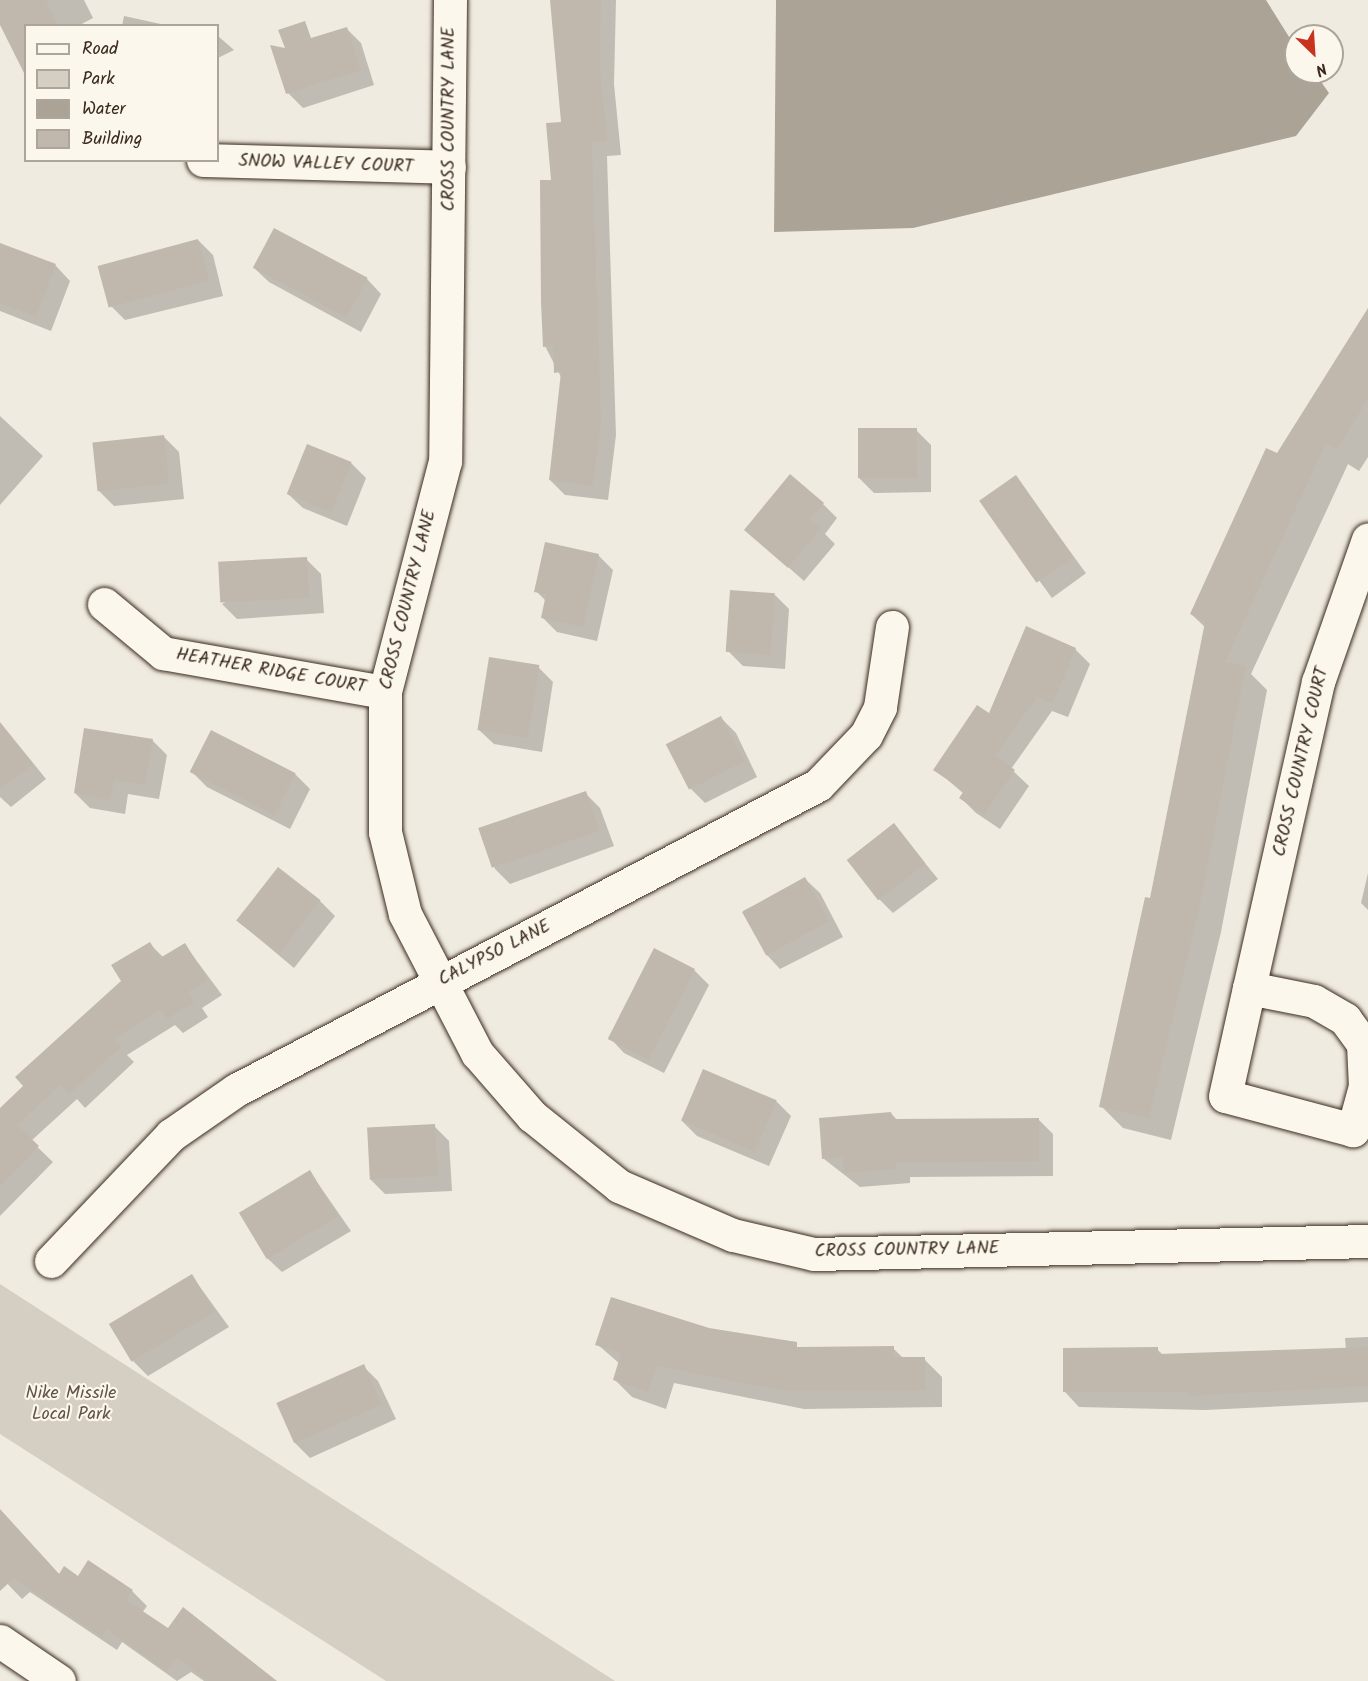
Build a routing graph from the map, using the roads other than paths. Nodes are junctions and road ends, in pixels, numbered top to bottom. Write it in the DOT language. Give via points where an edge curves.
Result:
graph roads {
  1 [pos="450,0"];
  2 [pos="219,160"];
  3 [pos="449,167"];
  4 [pos="1368,540"];
  5 [pos="104,604"];
  6 [pos="892,627"];
  7 [pos="385,692"];
  8 [pos="441,982"];
  9 [pos="1249,988"];
  10 [pos="1368,1241"];
  11 [pos="51,1261"];
  12 [pos="0,1641"];
  13 [pos="59,1681"];
  1 -- 3 [label="street, CROSS COUNTRY LANE"];
  2 -- 3 [label="street, SNOW VALLEY COURT"];
  3 -- 7 [label="street, CROSS COUNTRY LANE" via="444,461"];
  4 -- 9 [label="street, CROSS COUNTRY COURT" via="1318,682"];
  5 -- 7 [label="street, HEATHER RIDGE COURT" via="163,653"];
  6 -- 8 [label="street, CALYPSO LANE" via="880,707 866,735 818,785"];
  7 -- 8 [label="street, CROSS COUNTRY LANE" via="385,832 405,914"];
  8 -- 10 [label="street, CROSS COUNTRY LANE" via="477,1053 532,1116 619,1186 733,1235 814,1254"];
  8 -- 11 [label="street, CALYPSO LANE" via="299,1053 171,1135"];
  9 -- 9 [label="street, CROSS COUNTRY COURT" via="1225,1096 1353,1130 1365,1086 1363,1044 1351,1027 1314,1001"];
  12 -- 13 [label="street"];
}
